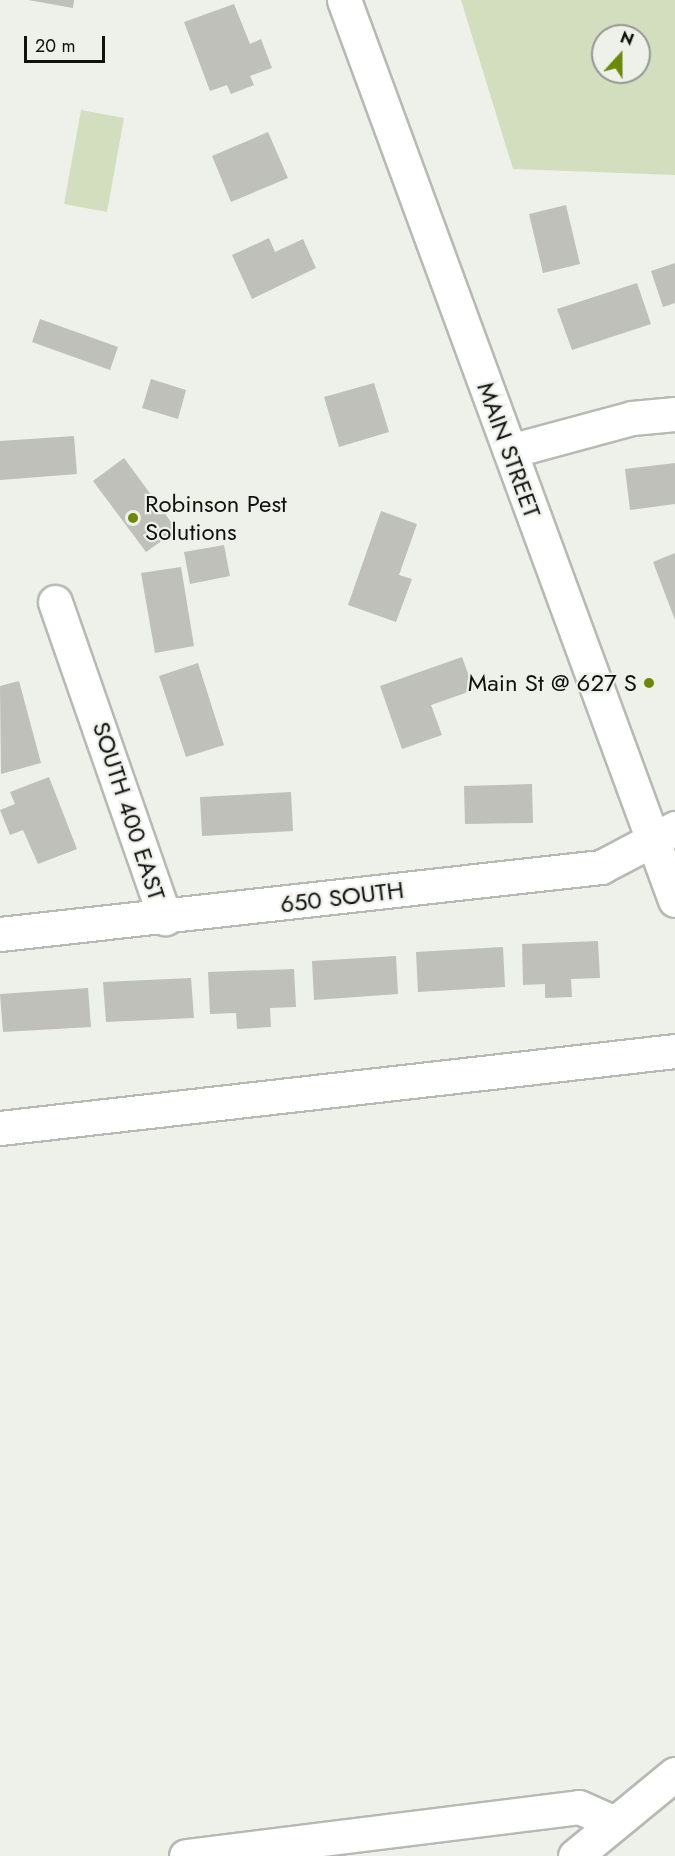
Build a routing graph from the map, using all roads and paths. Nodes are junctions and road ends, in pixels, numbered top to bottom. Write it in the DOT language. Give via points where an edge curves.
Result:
graph roads {
  1 [pos="344,0"];
  2 [pos="675,414"];
  3 [pos="510,451"];
  4 [pos="55,603"];
  5 [pos="663,834"];
  6 [pos="675,900"];
  7 [pos="165,918"];
  8 [pos="0,934"];
  9 [pos="675,1051"];
  10 [pos="0,1128"];
  11 [pos="675,1774"];
  12 [pos="611,1821"];
  13 [pos="186,1856"];
  14 [pos="575,1856"];
  1 -- 3 [label="street, MAIN STREET"];
  2 -- 3 [label="street" via="632,418"];
  3 -- 5 [label="street, MAIN STREET"];
  4 -- 7 [label="street, SOUTH 400 EAST"];
  5 -- 6 [label="street, MAIN STREET"];
  5 -- 7 [label="street, 650 SOUTH" via="601,867"];
  7 -- 8 [label="street, 650 SOUTH"];
  9 -- 10 [label="street"];
  11 -- 12 [label="street"];
  12 -- 13 [label="street" via="579,1807"];
  12 -- 14 [label="street"];
}
